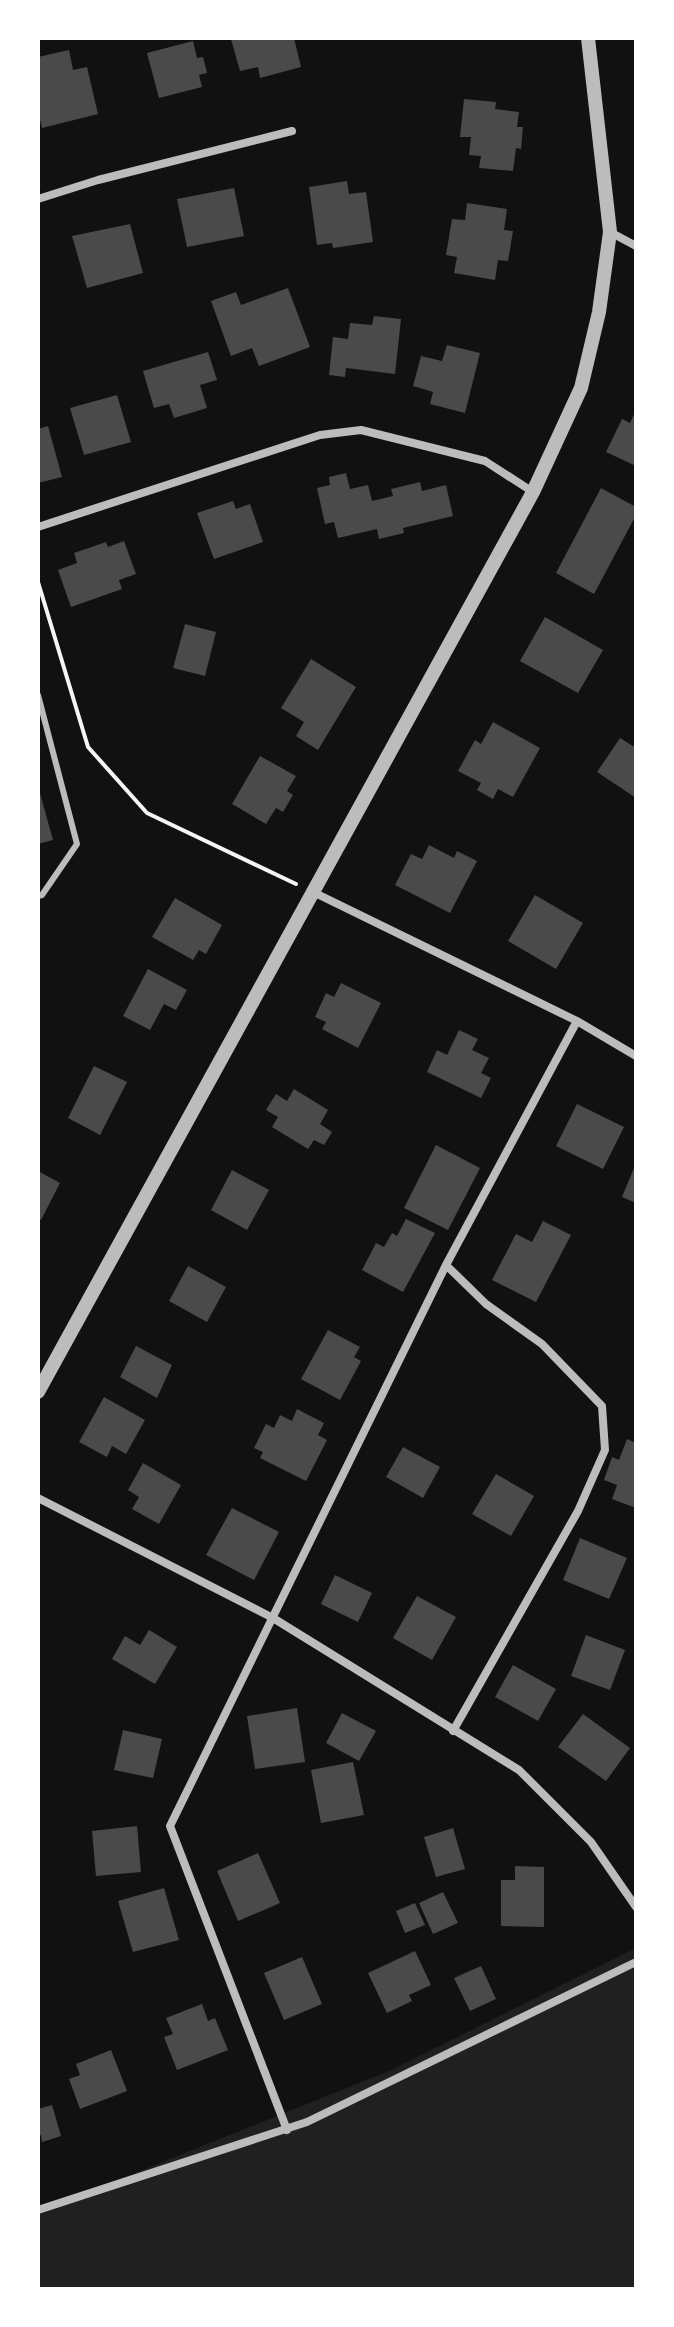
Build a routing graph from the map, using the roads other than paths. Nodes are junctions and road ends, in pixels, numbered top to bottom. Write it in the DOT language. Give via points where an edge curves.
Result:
graph roads {
  1 [pos="588,38"];
  2 [pos="292,131"];
  3 [pos="38,199"];
  4 [pos="610,232"];
  5 [pos="636,246"];
  6 [pos="533,492"];
  7 [pos="38,527"];
  8 [pos="38,695"];
  9 [pos="313,892"];
  10 [pos="38,896"];
  11 [pos="577,1021"];
  12 [pos="636,1056"];
  13 [pos="446,1265"];
  14 [pos="38,1392"];
  15 [pos="38,1498"];
  16 [pos="273,1618"];
  17 [pos="453,1731"];
  18 [pos="636,1907"];
  19 [pos="636,1962"];
  20 [pos="287,2130"];
  21 [pos="38,2210"];
  1 -- 4 [label="street"];
  2 -- 3 [label="street"];
  4 -- 5 [label="street"];
  4 -- 6 [label="street" via="581,388"];
  6 -- 7 [label="street" via="485,461 361,430 320,435"];
  6 -- 9 [label="street"];
  8 -- 10 [label="lane" via="77,844"];
  9 -- 11 [label="street"];
  9 -- 14 [label="street"];
  11 -- 12 [label="street"];
  11 -- 13 [label="street"];
  13 -- 16 [label="street"];
  13 -- 17 [label="street" via="486,1304 542,1344 602,1406 605,1450 578,1511"];
  15 -- 16 [label="street"];
  16 -- 17 [label="street"];
  16 -- 20 [label="street" via="170,1826"];
  17 -- 18 [label="street" via="519,1770 591,1842"];
  19 -- 20 [label="street"];
  20 -- 21 [label="street"];
}
